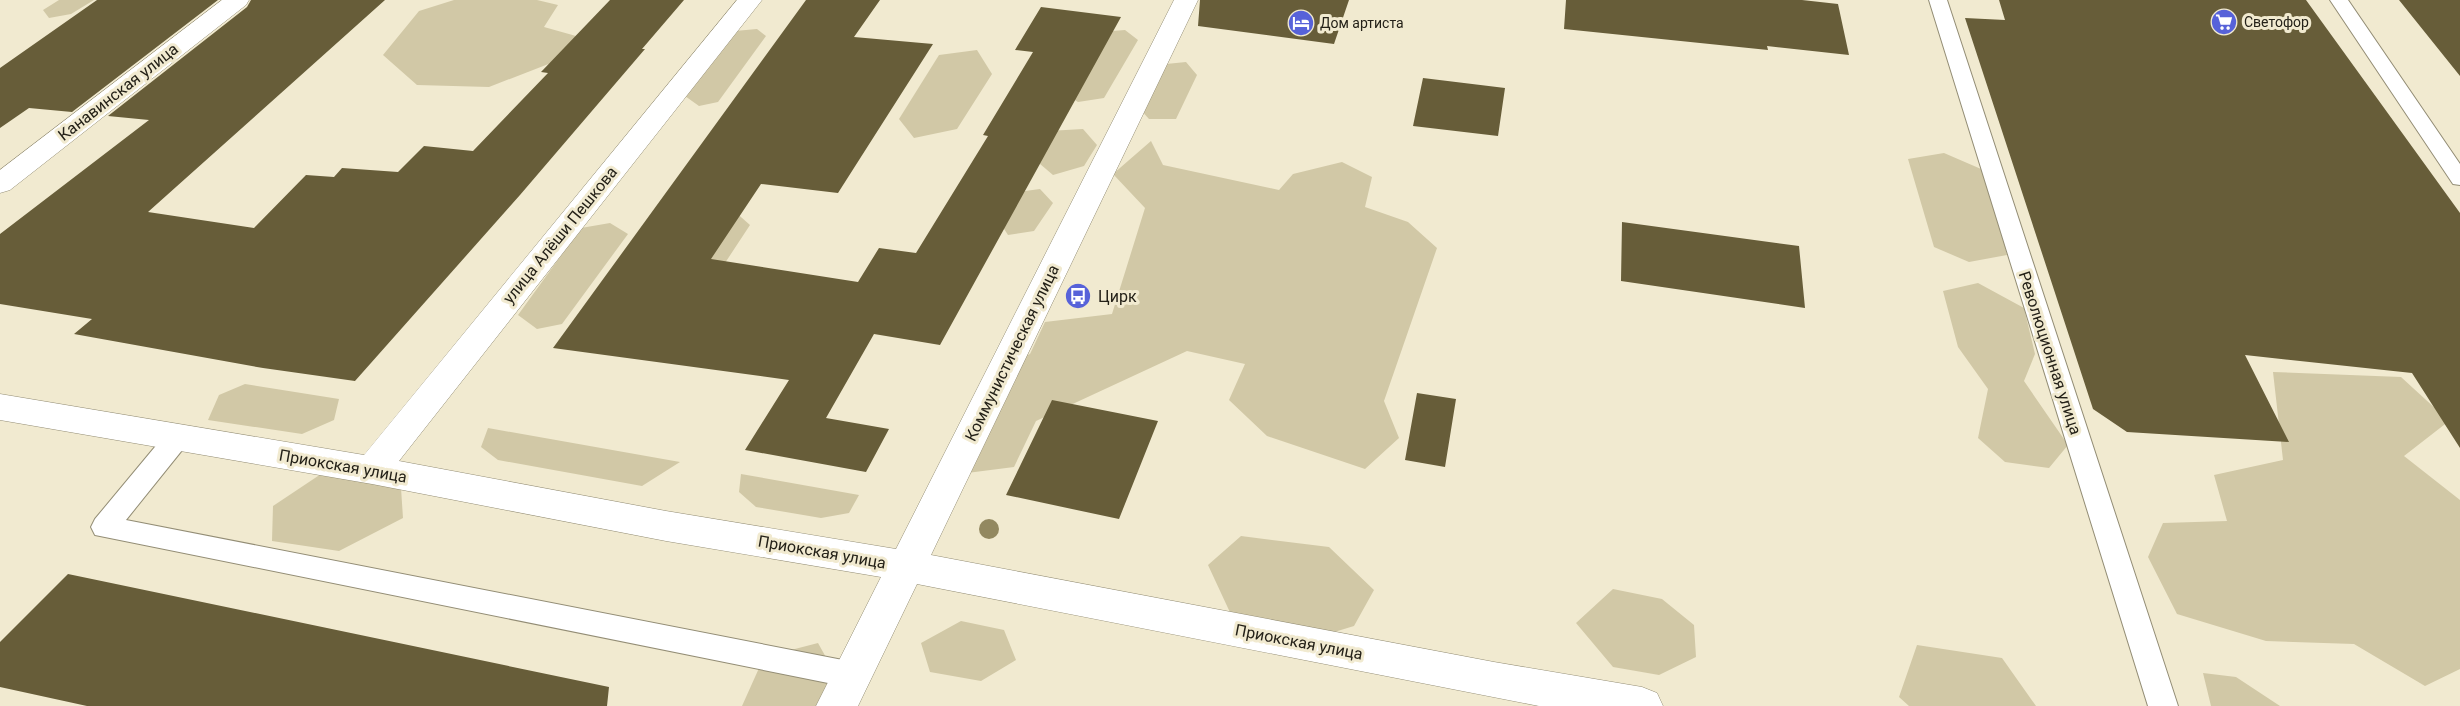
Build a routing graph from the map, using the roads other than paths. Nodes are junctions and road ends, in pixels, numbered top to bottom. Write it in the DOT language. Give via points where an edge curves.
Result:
graph roads {
  1 [pos="237,0"];
  2 [pos="750,0"];
  3 [pos="1186,0"];
  4 [pos="1938,0"];
  5 [pos="2339,0"];
  6 [pos="2460,179"];
  7 [pos="0,184"];
  8 [pos="0,407"];
  9 [pos="178,437"];
  10 [pos="372,470"];
  11 [pos="907,566"];
  12 [pos="845,690"];
  13 [pos="1493,693"];
  14 [pos="1642,706"];
  15 [pos="2163,706"];
  1 -- 7 [label="street, Канавинская улица"];
  2 -- 10 [label="street, улица Алёши Пешкова"];
  3 -- 11 [label="street, Коммунистическая улица"];
  4 -- 15 [label="lane, Революционная улица"];
  5 -- 6 [label="lane"];
  8 -- 9 [label="street, Приокская улица"];
  9 -- 10 [label="street, Приокская улица"];
  9 -- 12 [label="lane" via="105,527"];
  10 -- 11 [label="street, Приокская улица"];
  11 -- 12 [label="street, Коммунистическая улица"];
  11 -- 13 [label="street, Приокская улица"];
  13 -- 14 [label="street, Приокская улица"];
}
